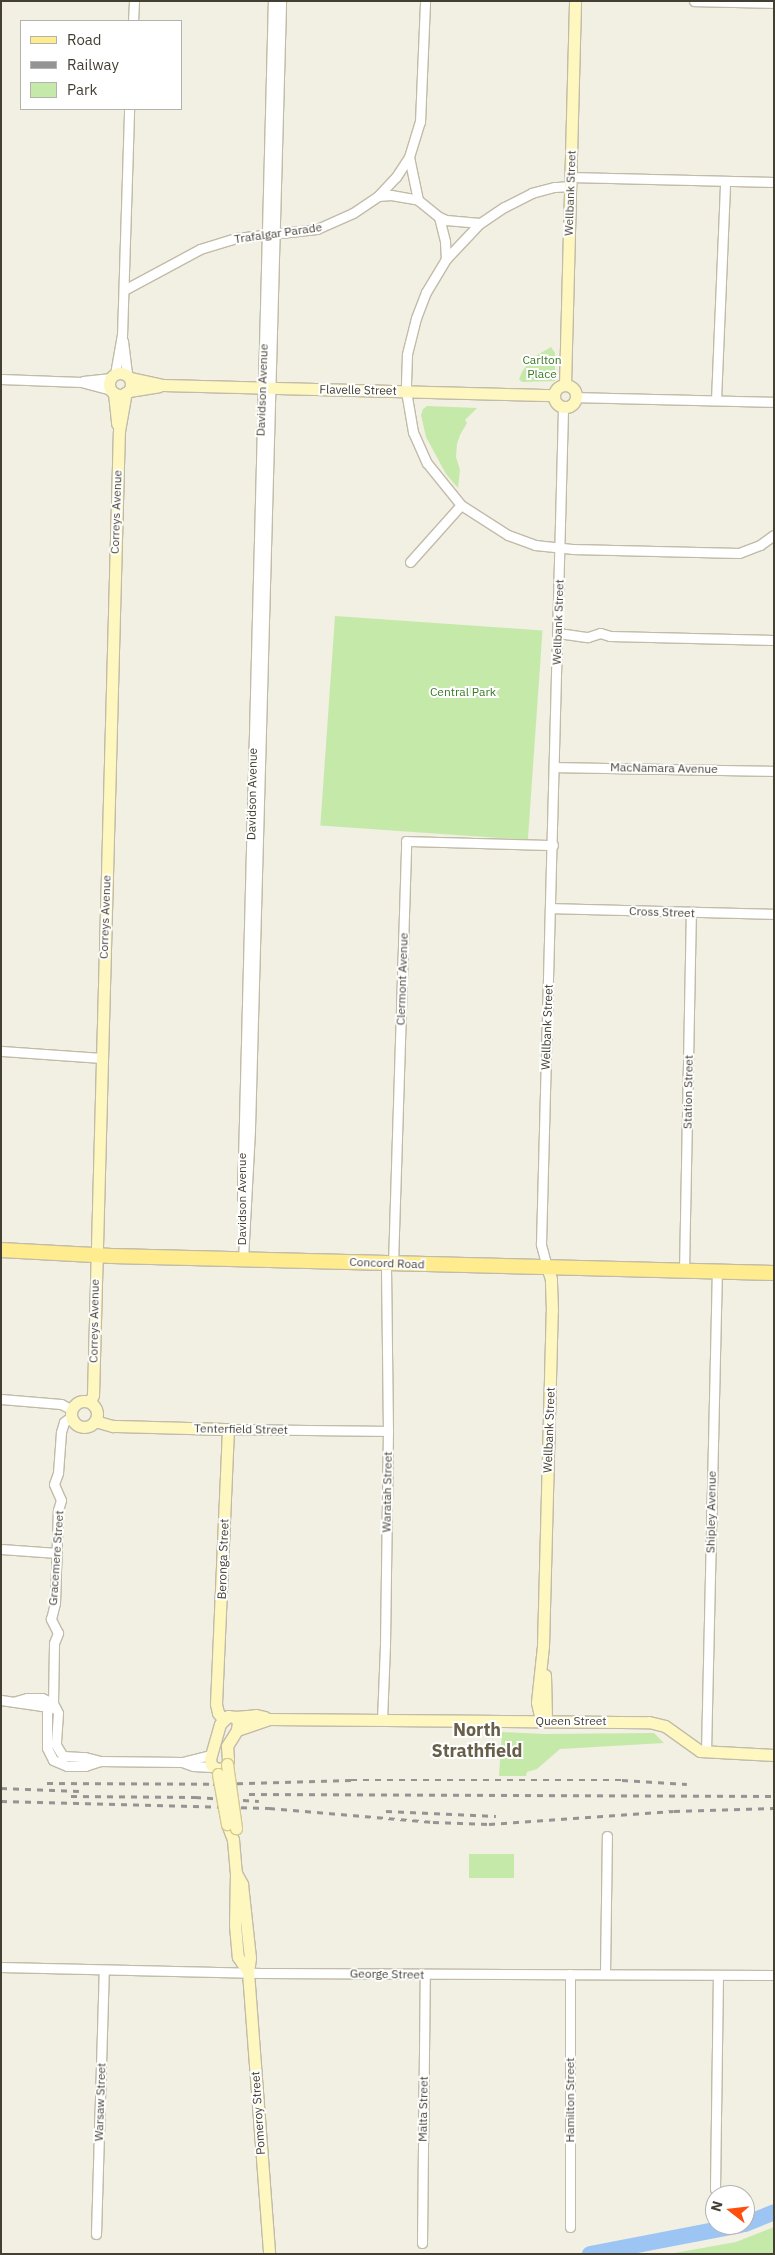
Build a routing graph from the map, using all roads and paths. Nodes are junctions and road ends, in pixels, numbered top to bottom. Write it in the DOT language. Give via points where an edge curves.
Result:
graph roads {
  1 [pos="134,1"];
  2 [pos="272,1"];
  3 [pos="281,1"];
  4 [pos="424,1"];
  5 [pos="575,1"];
  6 [pos="694,1"];
  7 [pos="774,3"];
  8 [pos="133,20"];
  9 [pos="129,110"];
  10 [pos="409,157"];
  11 [pos="725,181"];
  12 [pos="570,182"];
  13 [pos="774,182"];
  14 [pos="378,196"];
  15 [pos="418,200"];
  16 [pos="439,217"];
  17 [pos="480,223"];
  18 [pos="270,235"];
  19 [pos="446,259"];
  20 [pos="124,290"];
  21 [pos="122,336"];
  22 [pos="113,376"];
  23 [pos="128,377"];
  24 [pos="1,379"];
  25 [pos="81,382"];
  26 [pos="163,385"];
  27 [pos="565,385"];
  28 [pos="266,387"];
  29 [pos="406,391"];
  30 [pos="113,392"];
  31 [pos="128,392"];
  32 [pos="554,395"];
  33 [pos="575,397"];
  34 [pos="716,400"];
  35 [pos="774,402"];
  36 [pos="563,407"];
  37 [pos="119,431"];
  38 [pos="461,505"];
  39 [pos="774,535"];
  40 [pos="560,547"];
  41 [pos="410,562"];
  42 [pos="558,633"];
  43 [pos="774,640"];
  44 [pos="554,767"];
  45 [pos="774,771"];
  46 [pos="552,845"];
  47 [pos="551,908"];
  48 [pos="691,912"];
  49 [pos="774,914"];
  50 [pos="1,1051"];
  51 [pos="101,1058"];
  52 [pos="1,1250"];
  53 [pos="96,1255"];
  54 [pos="243,1259"];
  55 [pos="390,1264"];
  56 [pos="547,1267"];
  57 [pos="684,1271"];
  58 [pos="717,1272"];
  59 [pos="774,1273"];
  60 [pos="1,1400"];
  61 [pos="90,1402"];
  62 [pos="71,1413"];
  63 [pos="95,1421"];
  64 [pos="228,1428"];
  65 [pos="388,1431"];
  66 [pos="1,1549"];
  67 [pos="57,1553"];
  68 [pos="543,1646"];
  69 [pos="1,1700"];
  70 [pos="537,1702"];
  71 [pos="53,1703"];
  72 [pos="228,1717"];
  73 [pos="269,1719"];
  74 [pos="382,1720"];
  75 [pos="544,1720"];
  76 [pos="523,1721"];
  77 [pos="237,1730"];
  78 [pos="706,1752"];
  79 [pos="774,1755"];
  80 [pos="217,1766"];
  81 [pos="608,1836"];
  82 [pos="1,1967"];
  83 [pos="104,1970"];
  84 [pos="248,1972"];
  85 [pos="425,1974"];
  86 [pos="570,1974"];
  87 [pos="605,1974"];
  88 [pos="718,1975"];
  89 [pos="774,1975"];
  90 [pos="715,2185"];
  91 [pos="570,2227"];
  92 [pos="96,2234"];
  93 [pos="422,2243"];
  94 [pos="269,2254"];
  1 -- 8 [label="street"];
  2 -- 18 [label="street, Davidson Avenue"];
  3 -- 18 [label="street, Davidson Avenue"];
  4 -- 10 [label="street, Trafalgar Parade" via="420,122"];
  5 -- 12 [label="street, Wellbank Street"];
  6 -- 7 [label="street"];
  9 -- 20 [label="street"];
  10 -- 14 [label="street, Trafalgar Parade"];
  10 -- 15 [label="street"];
  11 -- 12 [label="street"];
  11 -- 13 [label="street"];
  11 -- 34 [label="street"];
  12 -- 17 [label="street" via="532,193 504,206"];
  12 -- 27 [label="street, Wellbank Street"];
  14 -- 15 [label="street"];
  14 -- 18 [label="street, Trafalgar Parade" via="335,223 317,229"];
  15 -- 16 [label="street"];
  16 -- 17 [label="street"];
  16 -- 19 [label="street"];
  17 -- 19 [label="street"];
  18 -- 20 [label="street, Trafalgar Parade" via="236,238 200,249"];
  18 -- 28 [label="street, Davidson Avenue"];
  19 -- 29 [label="street" via="426,292 416,318 407,355"];
  20 -- 21 [label="street"];
  21 -- 22 [label="street"];
  21 -- 23 [label="street"];
  22 -- 23 [label="street" via="122,373"];
  22 -- 25 [label="street"];
  22 -- 30 [label="street" via="109,384"];
  23 -- 26 [label="street, Flavelle Street"];
  23 -- 31 [label="street" via="131,384"];
  24 -- 25 [label="street"];
  25 -- 30 [label="street"];
  26 -- 28 [label="street, Flavelle Street"];
  26 -- 31 [label="street, Flavelle Street"];
  27 -- 32 [label="street" via="559,387"];
  27 -- 33 [label="street" via="571,387"];
  28 -- 29 [label="street, Flavelle Street"];
  28 -- 54 [label="street, Davidson Avenue" via="242,1154"];
  29 -- 32 [label="street, Flavelle Street"];
  29 -- 38 [label="street" via="417,444 433,472"];
  30 -- 31 [label="street" via="120,395"];
  30 -- 37 [label="street, Correys Avenue"];
  31 -- 37 [label="street, Correys Avenue"];
  32 -- 36 [label="street" via="555,401"];
  33 -- 34 [label="street"];
  33 -- 36 [label="street" via="573,403"];
  34 -- 35 [label="street"];
  36 -- 40 [label="street, Wellbank Street"];
  37 -- 51 [label="street, Correys Avenue"];
  38 -- 40 [label="street" via="508,535 535,545"];
  38 -- 41 [label="street"];
  39 -- 40 [label="street" via="760,546 739,553"];
  40 -- 42 [label="street, Wellbank Street"];
  42 -- 43 [label="street" via="588,637 600,633 610,636"];
  42 -- 44 [label="street, Wellbank Street"];
  44 -- 45 [label="street, MacNamara Avenue"];
  44 -- 46 [label="street, Wellbank Street"];
  46 -- 47 [label="street, Wellbank Street"];
  46 -- 55 [label="street, Clermont Avenue" via="406,840"];
  47 -- 48 [label="street, Cross Street"];
  47 -- 56 [label="street, Wellbank Street" via="541,1244"];
  48 -- 49 [label="street, Cross Street"];
  48 -- 57 [label="street, Station Street"];
  50 -- 51 [label="street"];
  51 -- 53 [label="street, Correys Avenue"];
  52 -- 53 [label="main road, Concord Road"];
  53 -- 54 [label="main road, Concord Road"];
  53 -- 61 [label="street, Correys Avenue" via="93,1395"];
  54 -- 55 [label="main road, Concord Road"];
  55 -- 56 [label="main road, Concord Road"];
  55 -- 65 [label="street, Waratah Street"];
  56 -- 57 [label="main road, Concord Road"];
  56 -- 68 [label="street, Wellbank Street" via="551,1279 552,1311"];
  57 -- 58 [label="main road, Concord Road"];
  58 -- 59 [label="main road, Concord Road"];
  58 -- 78 [label="street, Shipley Avenue"];
  60 -- 62 [label="street" via="61,1404"];
  61 -- 62 [label="street" via="77,1402"];
  61 -- 63 [label="street" via="96,1408"];
  62 -- 63 [label="street" via="76,1425 84,1427"];
  62 -- 67 [label="street, Gracemere Street" via="60,1432 58,1473 54,1484 61,1500"];
  63 -- 64 [label="street, Tenterfield Street" via="113,1426"];
  64 -- 65 [label="street, Tenterfield Street"];
  64 -- 72 [label="street, Beronga Street" via="216,1704 218,1713"];
  65 -- 74 [label="street, Waratah Street"];
  66 -- 67 [label="street"];
  67 -- 71 [label="street, Gracemere Street" via="55,1603 51,1619 58,1632 54,1643"];
  68 -- 70 [label="street, Wellbank Street"];
  68 -- 75 [label="street, Wellbank Street"];
  69 -- 71 [label="street" via="41,1706"];
  70 -- 75 [label="street, Wellbank Street"];
  70 -- 76 [label="street"];
  71 -- 80 [label="street" via="58,1713 56,1745 60,1753 68,1757"];
  72 -- 73 [label="street, Queen Street" via="256,1715"];
  72 -- 77 [label="street, Beronga Street" via="238,1722"];
  72 -- 80 [label="street" via="218,1728"];
  73 -- 74 [label="street, Queen Street"];
  73 -- 77 [label="street, Queen Street"];
  74 -- 76 [label="street, Queen Street"];
  75 -- 76 [label="street, Queen Street"];
  75 -- 78 [label="street, Queen Street" via="657,1723"];
  77 -- 80 [label="street"];
  78 -- 79 [label="street, Queen Street"];
  80 -- 84 [label="street, Pomeroy Street, bridge" via="232,1826 236,1873 242,1884 250,1958"];
  81 -- 87 [label="street"];
  82 -- 83 [label="street, George Street"];
  83 -- 84 [label="street, George Street"];
  83 -- 92 [label="street, Warsaw Street"];
  84 -- 85 [label="street, George Street"];
  84 -- 94 [label="street, Pomeroy Street"];
  85 -- 86 [label="street, George Street"];
  85 -- 93 [label="street, Malta Street"];
  86 -- 87 [label="street, George Street"];
  86 -- 91 [label="street, Hamilton Street"];
  87 -- 88 [label="street, George Street"];
  88 -- 89 [label="street, George Street"];
  88 -- 90 [label="street"];
}
